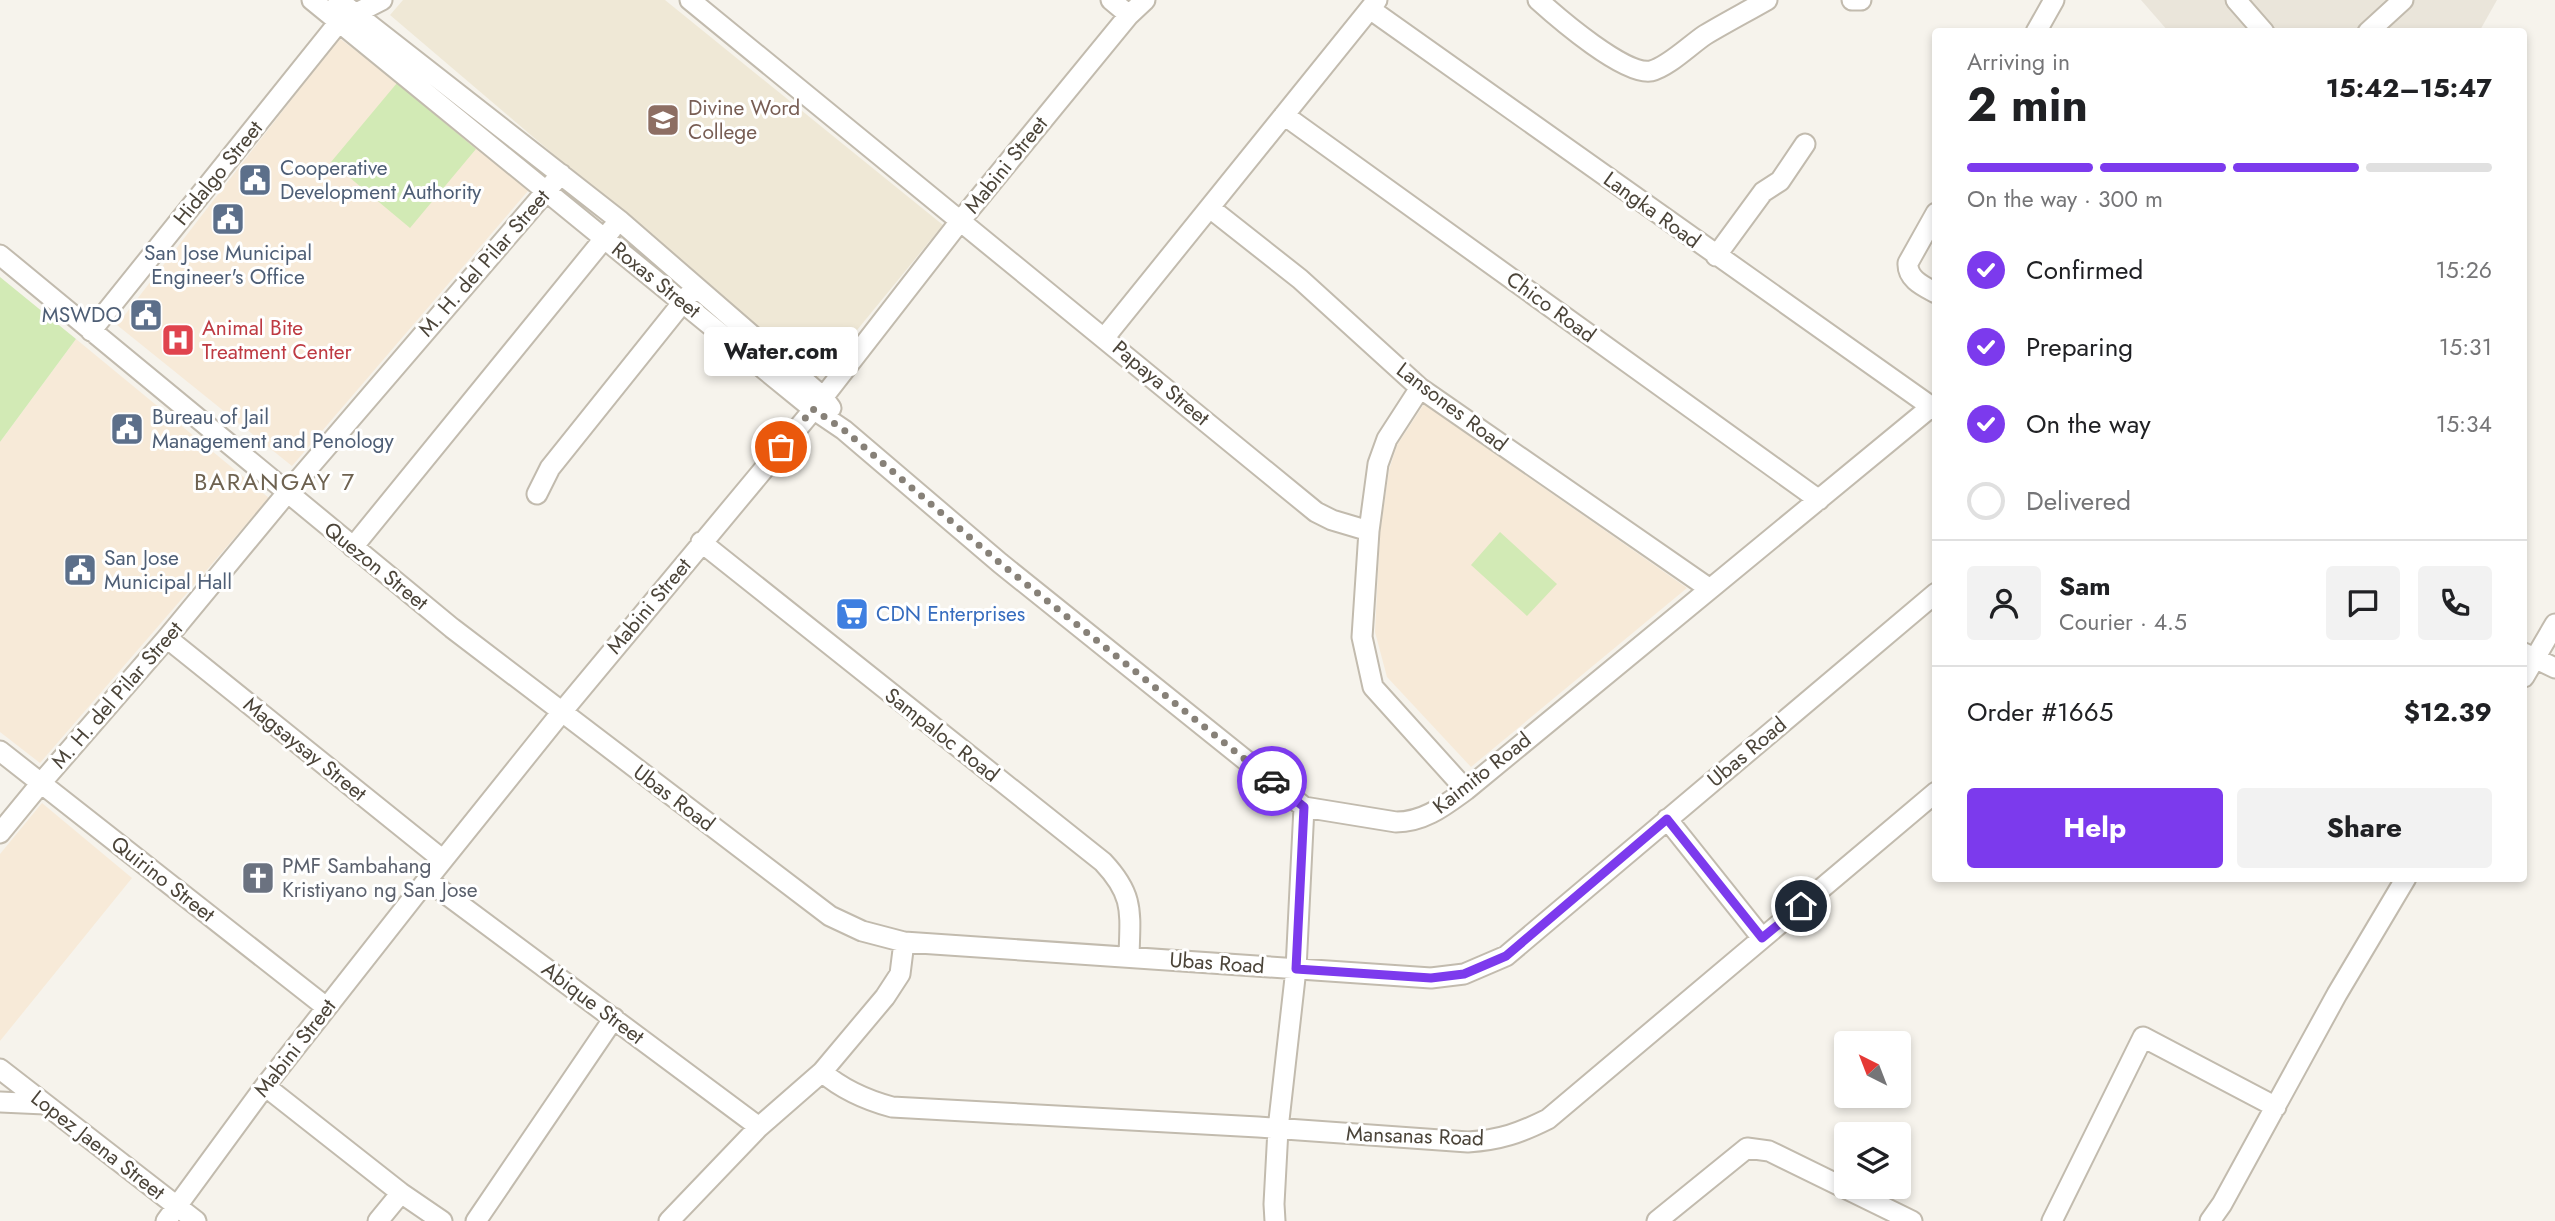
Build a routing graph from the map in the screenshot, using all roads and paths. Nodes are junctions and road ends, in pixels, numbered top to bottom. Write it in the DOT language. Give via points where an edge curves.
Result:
graph roads {
  1 [pos="312,0"];
  2 [pos="382,0"];
  3 [pos="690,0"];
  4 [pos="1111,0"];
  5 [pos="1145,0"];
  6 [pos="1538,0"];
  7 [pos="1767,0"];
  8 [pos="1852,0"];
  9 [pos="1861,0"];
  10 [pos="2054,0"];
  11 [pos="2236,0"];
  12 [pos="2403,0"];
  13 [pos="1374,4"];
  14 [pos="344,13"];
  15 [pos="1129,15"];
  16 [pos="2038,28"];
  17 [pos="2260,28"];
  18 [pos="2372,28"];
  19 [pos="1284,115"];
  20 [pos="1805,144"];
  21 [pos="561,174"];
  22 [pos="547,190"];
  23 [pos="1210,208"];
  24 [pos="619,220"];
  25 [pos="961,220"];
  26 [pos="1932,220"];
  27 [pos="604,238"];
  28 [pos="0,255"];
  29 [pos="1716,256"];
  30 [pos="695,286"];
  31 [pos="1932,291"];
  32 [pos="683,302"];
  33 [pos="91,331"];
  34 [pos="1105,337"];
  35 [pos="1420,388"];
  36 [pos="818,403"];
  37 [pos="1932,407"];
  38 [pos="1932,409"];
  39 [pos="844,430"];
  40 [pos="287,493"];
  41 [pos="537,494"];
  42 [pos="1819,500"];
  43 [pos="1369,531"];
  44 [pos="701,542"];
  45 [pos="353,547"];
  46 [pos="1710,589"];
  47 [pos="1932,596"];
  48 [pos="2555,624"];
  49 [pos="167,638"];
  50 [pos="2529,654"];
  51 [pos="2555,668"];
  52 [pos="561,713"];
  53 [pos="0,751"];
  54 [pos="41,783"];
  55 [pos="1466,790"];
  56 [pos="1932,795"];
  57 [pos="1304,807"];
  58 [pos="1667,819"];
  59 [pos="0,833"];
  60 [pos="443,860"];
  61 [pos="426,880"];
  62 [pos="2404,882"];
  63 [pos="1762,938"];
  64 [pos="904,942"];
  65 [pos="1129,957"];
  66 [pos="1296,969"];
  67 [pos="326,1007"];
  68 [pos="614,1018"];
  69 [pos="0,1069"];
  70 [pos="822,1072"];
  71 [pos="265,1086"];
  72 [pos="0,1102"];
  73 [pos="45,1104"];
  74 [pos="2276,1107"];
  75 [pos="759,1127"];
  76 [pos="1278,1129"];
  77 [pos="401,1193"];
  78 [pos="171,1213"];
  79 [pos="196,1221"];
  80 [pos="378,1221"];
  81 [pos="442,1221"];
  82 [pos="476,1221"];
  83 [pos="669,1221"];
  84 [pos="1275,1221"];
  85 [pos="1657,1221"];
  86 [pos="1912,1221"];
  87 [pos="2052,1221"];
  88 [pos="2210,1221"];
  1 -- 14 [label="street, Roxas Street"];
  2 -- 14 [label="street"];
  3 -- 25 [label="street, Papaya Street"];
  4 -- 15 [label="street"];
  5 -- 15 [label="street, Mabini Street"];
  6 -- 7 [label="street" via="1572,30 1623,64 1648,72"];
  8 -- 9 [label="street"];
  10 -- 16 [label="street"];
  11 -- 17 [label="street"];
  12 -- 18 [label="street"];
  13 -- 19 [label="street"];
  13 -- 29 [label="street, Langka Road"];
  14 -- 21 [label="street, Roxas Street"];
  14 -- 22 [label="street, Roxas Street"];
  14 -- 33 [label="street, Hidalgo Street"];
  15 -- 25 [label="street, Mabini Street"];
  19 -- 23 [label="street"];
  19 -- 42 [label="street, Chico Road"];
  20 -- 29 [label="street"];
  21 -- 22 [label="street, M. H. del Pilar Street"];
  21 -- 24 [label="street, Roxas Street"];
  22 -- 27 [label="street, Roxas Street"];
  22 -- 40 [label="street, M. H. del Pilar Street"];
  23 -- 34 [label="street"];
  23 -- 35 [label="street, Lansones Road" via="1300,279"];
  24 -- 27 [label="street"];
  24 -- 30 [label="street, Roxas Street"];
  25 -- 34 [label="street, Papaya Street"];
  25 -- 36 [label="street, Mabini Street"];
  26 -- 31 [label="street" via="1907,269"];
  27 -- 32 [label="street, Roxas Street"];
  27 -- 45 [label="street"];
  28 -- 33 [label="street, Quezon Street"];
  29 -- 37 [label="street, Langka Road"];
  30 -- 32 [label="street"];
  30 -- 36 [label="street, Roxas Street"];
  32 -- 36 [label="street, Roxas Street"];
  32 -- 41 [label="street" via="550,468"];
  33 -- 40 [label="street, Quezon Street"];
  34 -- 43 [label="street, Papaya Street" via="1316,512"];
  35 -- 43 [label="street" via="1387,439 1378,464"];
  35 -- 46 [label="street, Lansones Road"];
  36 -- 39 [label="street, Roxas Street"];
  36 -- 44 [label="street, Mabini Street"];
  38 -- 42 [label="street, Kaimito Road"];
  39 -- 57 [label="street, Kaimito Road" via="1000,563"];
  40 -- 45 [label="street, Quezon Street"];
  40 -- 49 [label="street, M. H. del Pilar Street"];
  42 -- 46 [label="street, Kaimito Road"];
  43 -- 55 [label="street" via="1362,637 1373,687"];
  44 -- 52 [label="street, Mabini Street"];
  44 -- 65 [label="street, Sampaloc Road" via="1103,862 1119,879 1130,905"];
  45 -- 52 [label="street, Quezon Street"];
  46 -- 55 [label="street, Kaimito Road"];
  47 -- 58 [label="street, Ubas Road"];
  48 -- 50 [label="street"];
  49 -- 54 [label="street, M. H. del Pilar Street"];
  49 -- 60 [label="street, Magsaysay Street"];
  50 -- 51 [label="street"];
  52 -- 60 [label="street, Mabini Street"];
  52 -- 64 [label="street, Ubas Road" via="830,916 862,931"];
  53 -- 54 [label="street, Quirino Street"];
  54 -- 59 [label="street, M. H. del Pilar Street"];
  54 -- 67 [label="street, Quirino Street"];
  55 -- 57 [label="street, Kaimito Road" via="1434,813 1409,822"];
  56 -- 63 [label="street, Mansanas Road"];
  57 -- 66 [label="street"];
  58 -- 63 [label="street"];
  58 -- 66 [label="street, Ubas Road" via="1506,956 1485,966 1431,978"];
  60 -- 61 [label="street, Mabini Street"];
  61 -- 67 [label="street, Mabini Street"];
  61 -- 68 [label="street, Abique Street"];
  62 -- 74 [label="street"];
  63 -- 76 [label="street, Mansanas Road" via="1548,1119 1519,1134 1468,1142"];
  64 -- 65 [label="street, Ubas Road"];
  64 -- 70 [label="street" via="900,974"];
  65 -- 66 [label="street, Ubas Road"];
  66 -- 76 [label="street"];
  67 -- 71 [label="street, Mabini Street"];
  68 -- 75 [label="street, Abique Street"];
  68 -- 82 [label="street"];
  69 -- 73 [label="street, Lopez Jaena Street"];
  70 -- 75 [label="street"];
  70 -- 76 [label="street, Mansanas Road" via="857,1095 892,1107"];
  71 -- 77 [label="street"];
  71 -- 78 [label="street, Mabini Street"];
  72 -- 73 [label="street"];
  73 -- 78 [label="street, Lopez Jaena Street"];
  74 -- 87 [label="street" via="2143,1037"];
  74 -- 88 [label="street"];
  75 -- 83 [label="street"];
  76 -- 84 [label="street"];
  77 -- 80 [label="street"];
  77 -- 81 [label="street"];
  78 -- 79 [label="street, Lopez Jaena Street"];
  85 -- 86 [label="street" via="1748,1148 1769,1151"];
}
